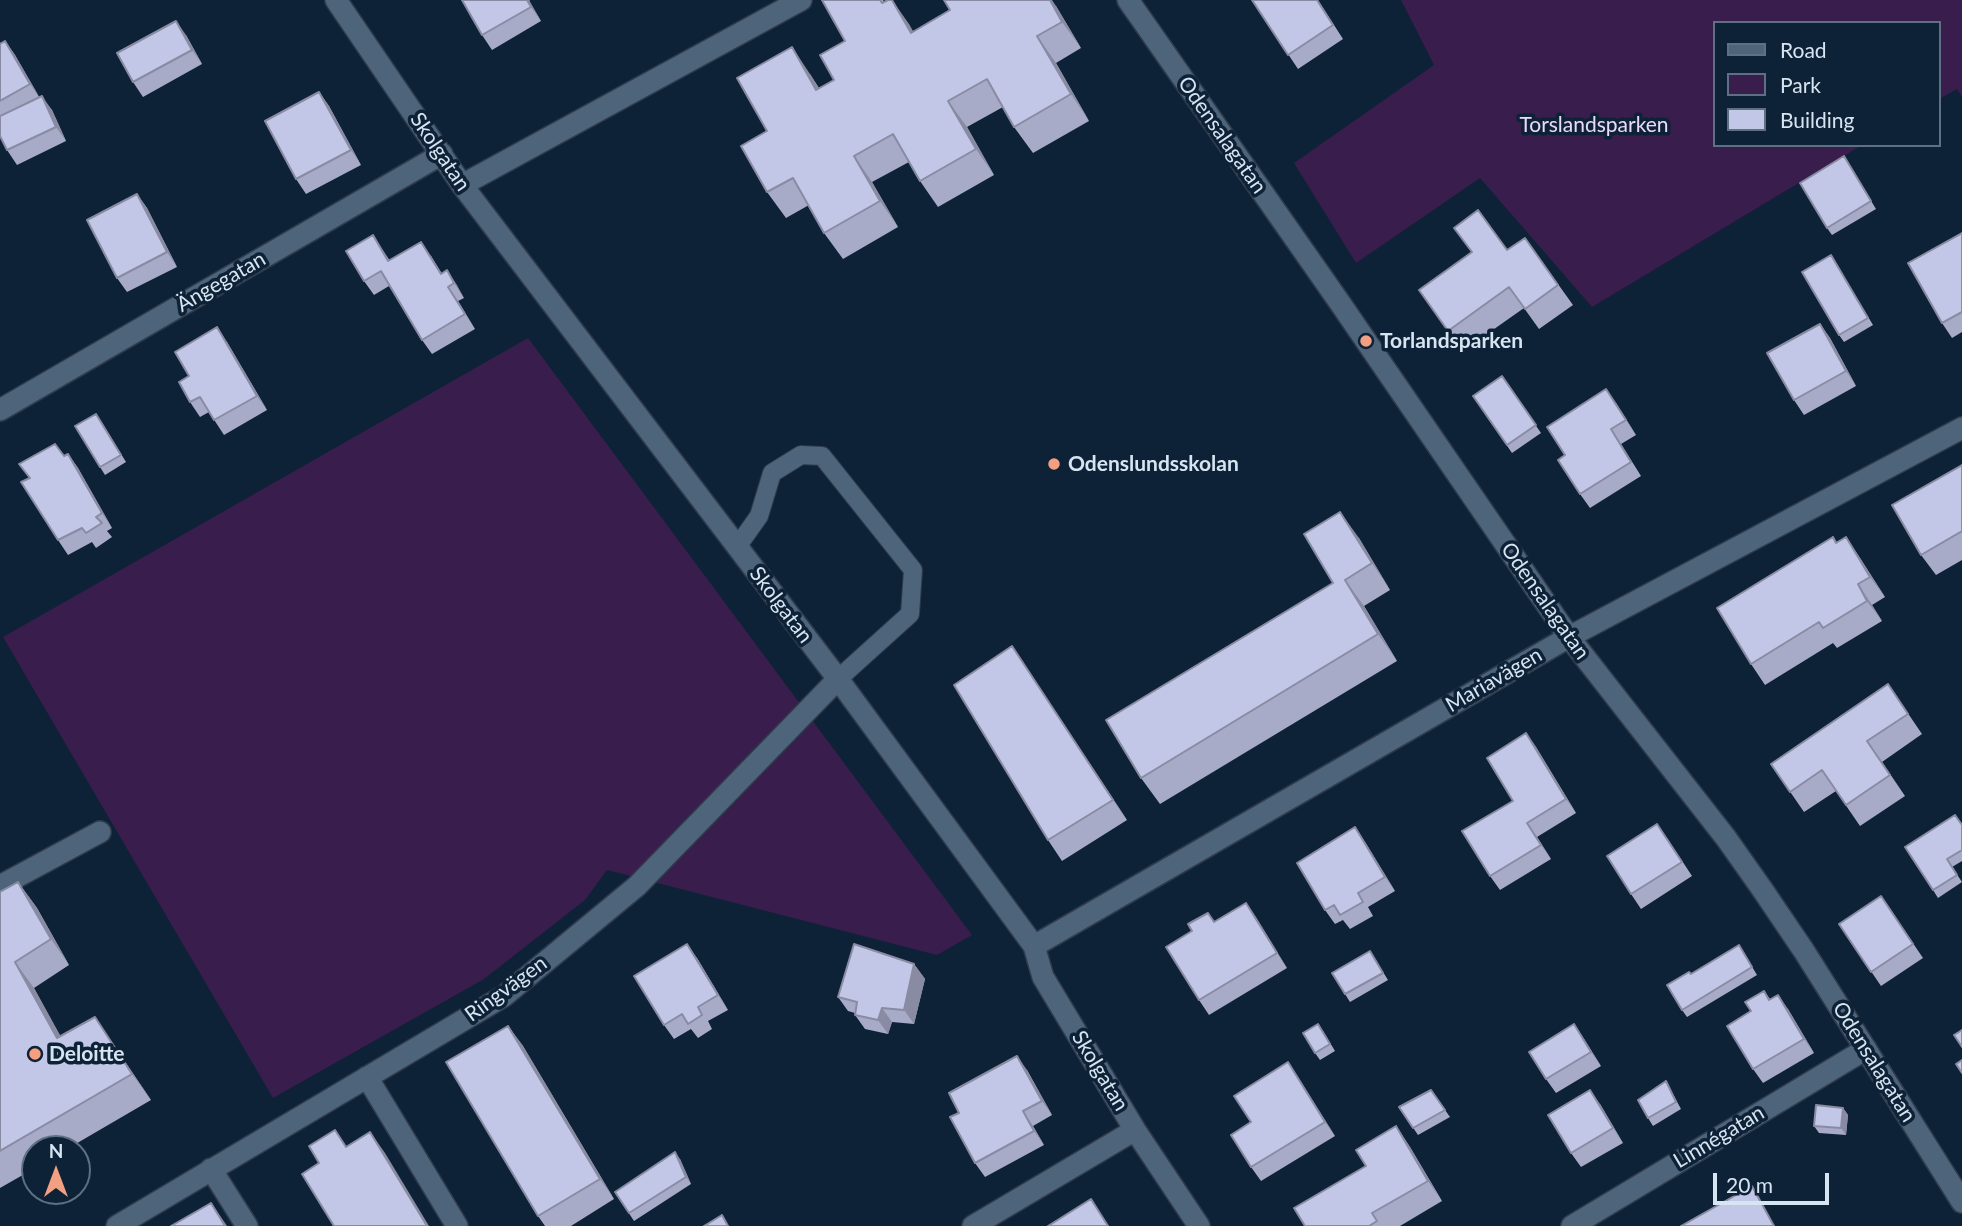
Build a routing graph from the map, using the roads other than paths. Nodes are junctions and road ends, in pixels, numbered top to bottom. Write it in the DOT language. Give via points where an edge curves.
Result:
graph roads {
  1 [pos="336,0"];
  2 [pos="801,0"];
  3 [pos="1128,0"];
  4 [pos="442,154"];
  5 [pos="462,185"];
  6 [pos="0,410"];
  7 [pos="1962,428"];
  8 [pos="737,547"];
  9 [pos="1569,637"];
  10 [pos="838,679"];
  11 [pos="100,832"];
  12 [pos="0,886"];
  13 [pos="1034,946"];
  14 [pos="1866,1049"];
  15 [pos="367,1077"];
  16 [pos="1135,1130"];
  17 [pos="211,1169"];
  18 [pos="1959,1189"];
  19 [pos="117,1226"];
  20 [pos="247,1226"];
  21 [pos="457,1226"];
  22 [pos="973,1226"];
  23 [pos="1199,1226"];
  24 [pos="1572,1226"];
  1 -- 4 [label="street, Skolgatan"];
  2 -- 5 [label="street"];
  3 -- 9 [label="street, Odensalagatan"];
  4 -- 5 [label="street, Skolgatan"];
  4 -- 6 [label="street, Ängegatan"];
  5 -- 8 [label="street, Skolgatan"];
  7 -- 9 [label="street, Mariavägen"];
  8 -- 10 [label="street, Skolgatan"];
  8 -- 10 [label="lane" via="759,516 772,473 801,455 822,456 913,570 910,614"];
  9 -- 13 [label="street, Mariavägen"];
  9 -- 14 [label="street, Odensalagatan" via="1726,838"];
  10 -- 13 [label="street, Skolgatan"];
  10 -- 15 [label="street, Ringvägen" via="637,886 503,996"];
  11 -- 12 [label="street"];
  13 -- 16 [label="street, Skolgatan" via="1043,976"];
  14 -- 18 [label="street, Odensalagatan"];
  14 -- 24 [label="street, Linnégatan"];
  15 -- 17 [label="street, Ringvägen"];
  15 -- 21 [label="street"];
  16 -- 22 [label="street"];
  16 -- 23 [label="street, Skolgatan"];
  17 -- 19 [label="street, Ringvägen"];
  17 -- 20 [label="street"];
}
